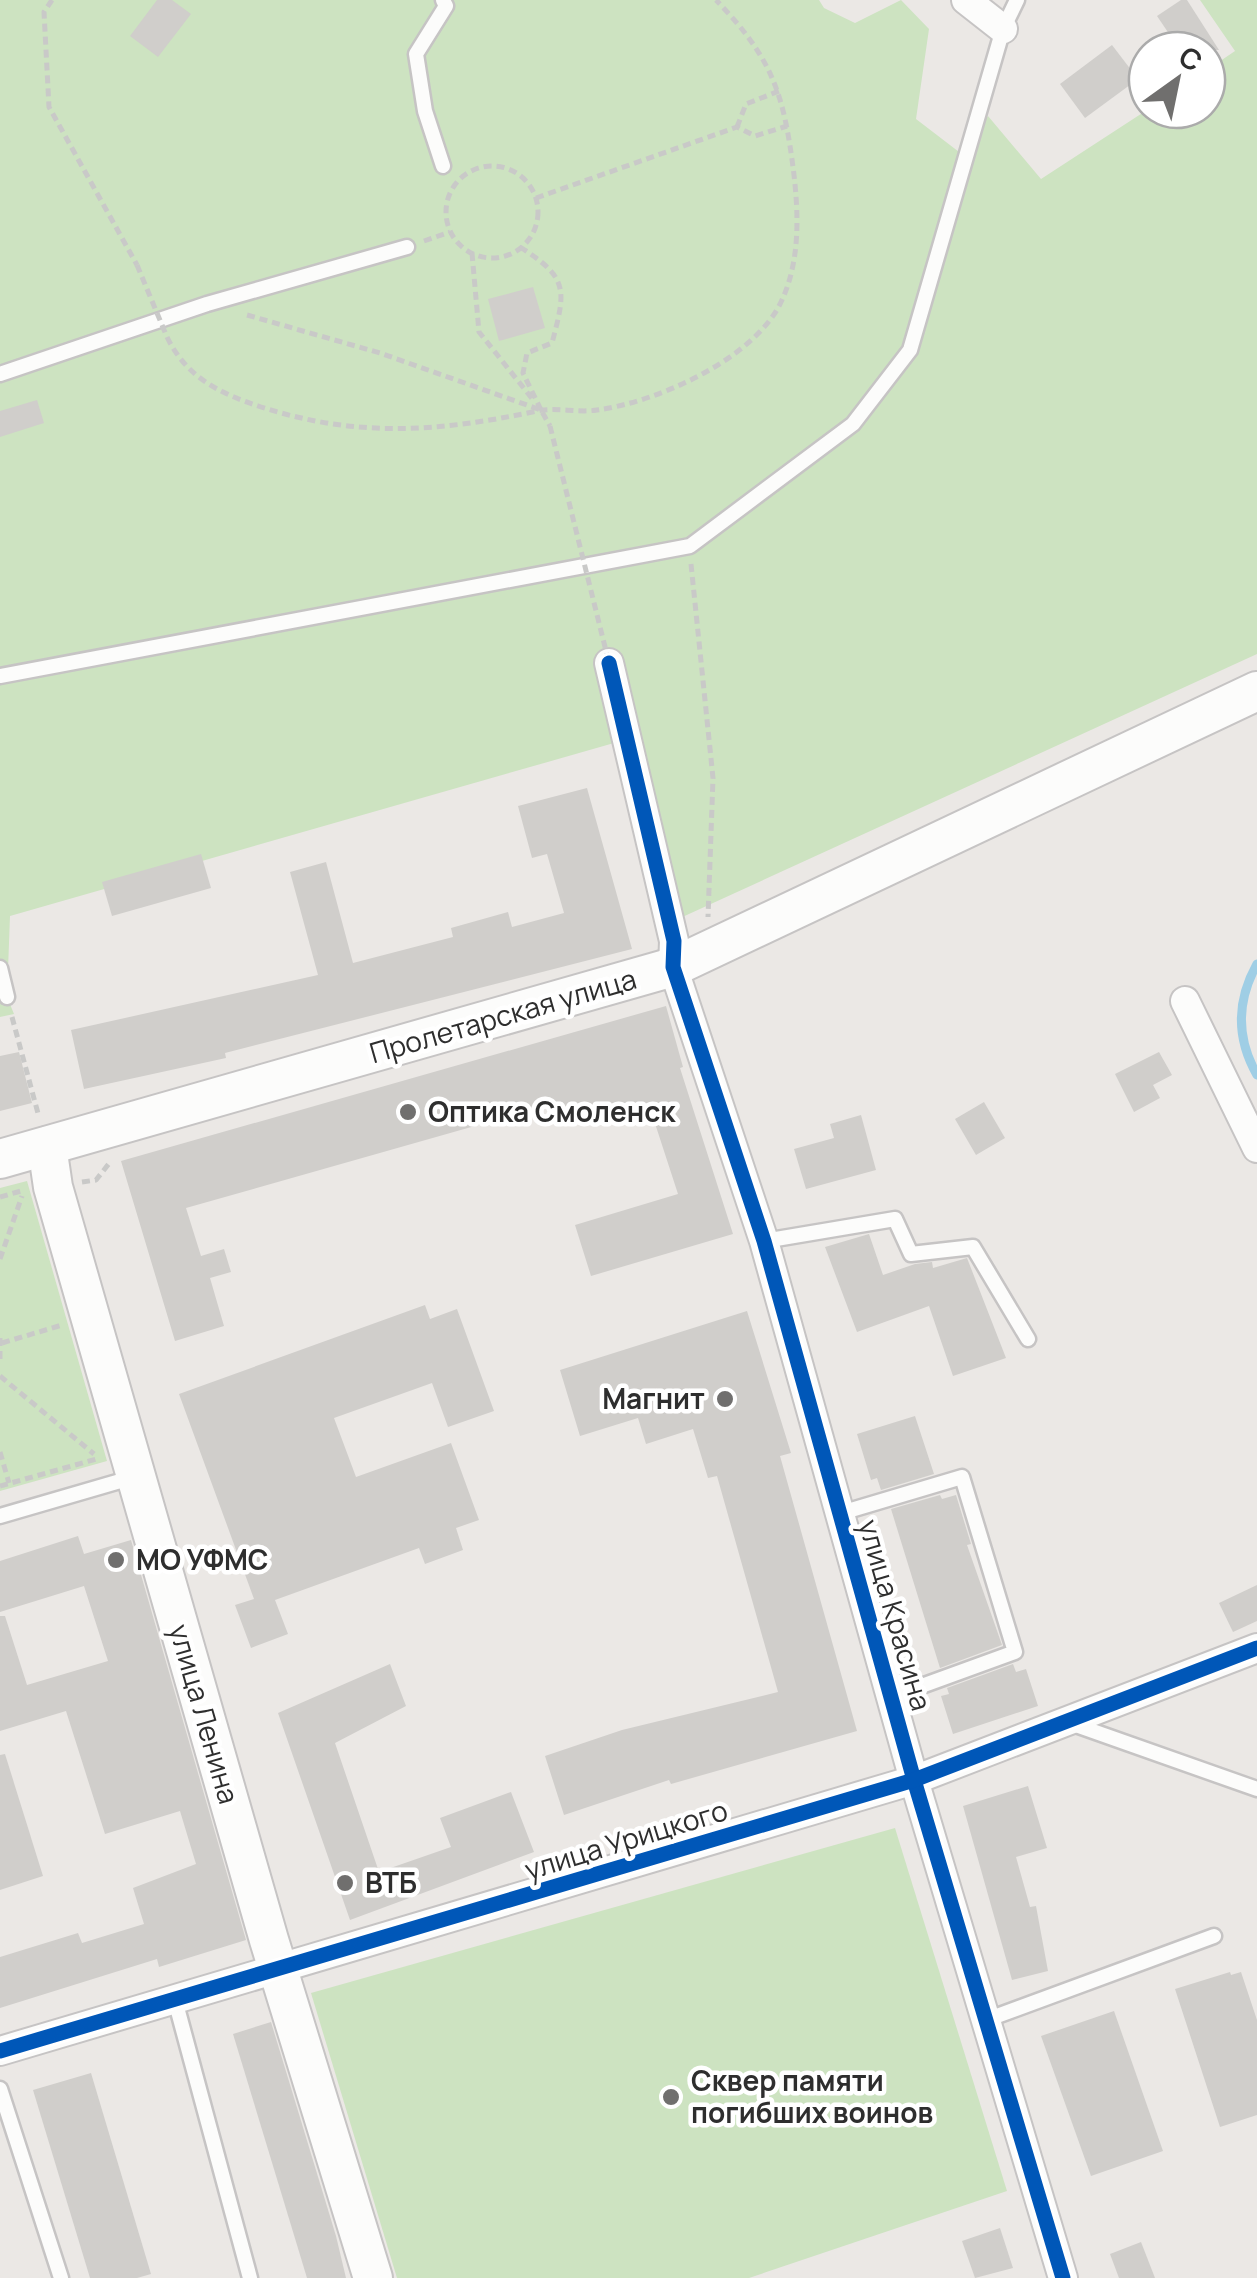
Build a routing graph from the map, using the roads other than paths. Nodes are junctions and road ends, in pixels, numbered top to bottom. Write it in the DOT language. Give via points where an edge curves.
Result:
graph roads {
  1 [pos="443,0"];
  2 [pos="966,0"];
  3 [pos="1017,0"];
  4 [pos="1003,29"];
  5 [pos="443,166"];
  6 [pos="407,246"];
  7 [pos="0,374"];
  8 [pos="609,663"];
  9 [pos="0,676"];
  10 [pos="1257,692"];
  11 [pos="674,967"];
  12 [pos="0,968"];
  13 [pos="6,997"];
  14 [pos="1185,1001"];
  15 [pos="47,1146"];
  16 [pos="1257,1148"];
  17 [pos="0,1160"];
  18 [pos="764,1240"];
  19 [pos="1028,1339"];
  20 [pos="135,1476"];
  21 [pos="840,1514"];
  22 [pos="0,1516"];
  23 [pos="1257,1648"];
  24 [pos="894,1696"];
  25 [pos="1069,1722"];
  26 [pos="914,1780"];
  27 [pos="1257,1789"];
  28 [pos="1214,1936"];
  29 [pos="278,1970"];
  30 [pos="175,2000"];
  31 [pos="986,2020"];
  32 [pos="0,2051"];
  33 [pos="0,2089"];
  34 [pos="60,2278"];
  35 [pos="250,2278"];
  36 [pos="373,2278"];
  37 [pos="1063,2278"];
  1 -- 5 [label="lane" via="446,6 416,54"];
  2 -- 4 [label="street"];
  3 -- 4 [label="lane"];
  4 -- 9 [label="lane" via="910,350 853,424 690,546"];
  6 -- 7 [label="lane"];
  8 -- 11 [label="street, улица Красина" via="674,941"];
  10 -- 11 [label="main road, Пролетарская улица"];
  11 -- 15 [label="main road, Пролетарская улица"];
  11 -- 18 [label="street, улица Красина"];
  12 -- 13 [label="lane"];
  14 -- 16 [label="street"];
  15 -- 17 [label="main road, Пролетарская улица"];
  15 -- 20 [label="main road, улица Ленина"];
  18 -- 19 [label="lane" via="896,1219 911,1254 972,1247"];
  18 -- 21 [label="street, улица Красина"];
  20 -- 22 [label="lane"];
  20 -- 29 [label="main road, улица Ленина"];
  21 -- 24 [label="street, улица Красина"];
  21 -- 24 [label="lane" via="962,1477 1016,1652"];
  23 -- 25 [label="street, улица Урицкого"];
  24 -- 26 [label="street, улица Красина"];
  25 -- 26 [label="street, улица Урицкого"];
  25 -- 27 [label="lane"];
  26 -- 29 [label="street, улица Урицкого"];
  26 -- 31 [label="street, улица Красина"];
  28 -- 31 [label="lane"];
  29 -- 30 [label="street, улица Урицкого"];
  29 -- 36 [label="main road, улица Ленина"];
  30 -- 32 [label="street, улица Урицкого"];
  30 -- 35 [label="lane"];
  31 -- 37 [label="street, улица Красина"];
  33 -- 34 [label="lane"];
}
